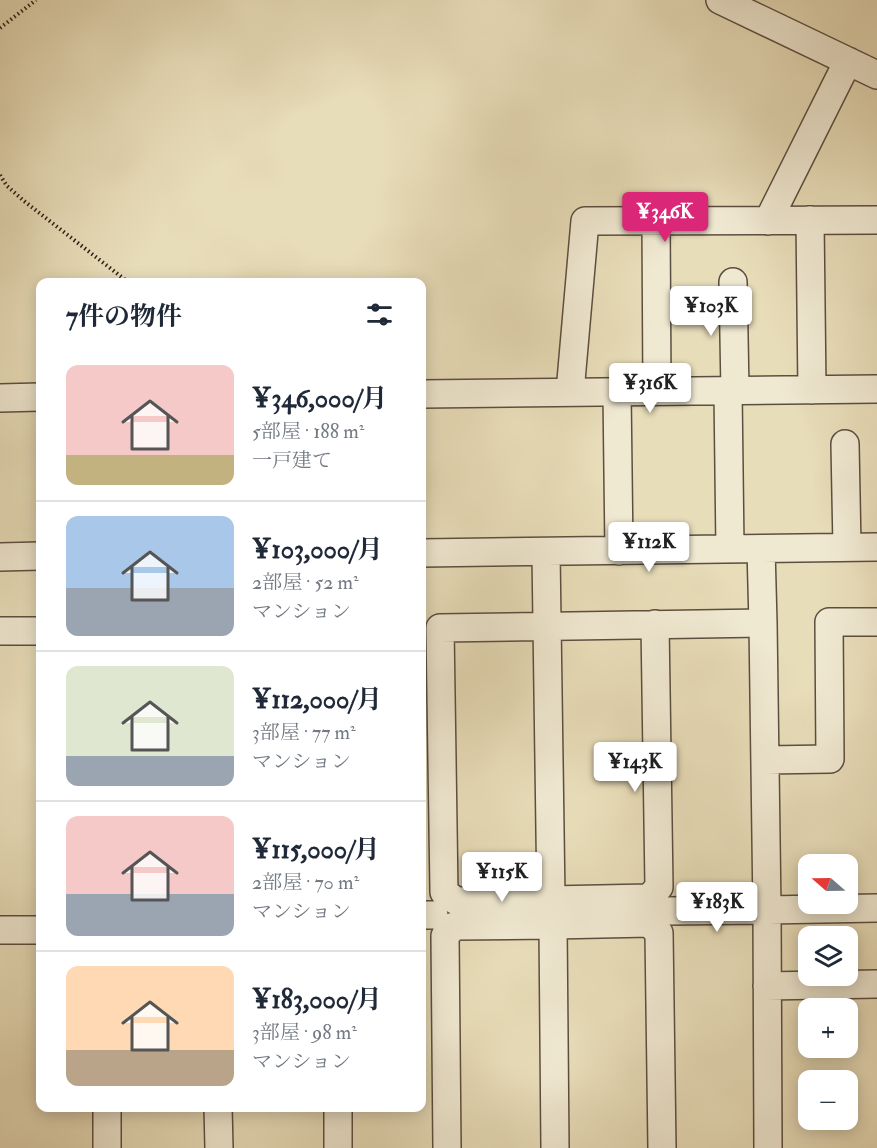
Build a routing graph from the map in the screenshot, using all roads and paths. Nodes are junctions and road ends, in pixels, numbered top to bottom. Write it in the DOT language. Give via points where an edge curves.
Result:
graph roads {
  1 [pos="36,0"];
  2 [pos="720,0"];
  3 [pos="0,28"];
  4 [pos="848,61"];
  5 [pos="877,75"];
  6 [pos="0,175"];
  7 [pos="656,220"];
  8 [pos="810,220"];
  9 [pos="877,220"];
  10 [pos="768,221"];
  11 [pos="123,278"];
  12 [pos="733,282"];
  13 [pos="877,389"];
  14 [pos="812,390"];
  15 [pos="731,391"];
  16 [pos="570,392"];
  17 [pos="617,392"];
  18 [pos="657,392"];
  19 [pos="426,394"];
  20 [pos="36,397"];
  21 [pos="0,398"];
  22 [pos="845,444"];
  23 [pos="847,547"];
  24 [pos="877,547"];
  25 [pos="730,549"];
  26 [pos="761,549"];
  27 [pos="619,551"];
  28 [pos="426,553"];
  29 [pos="546,553"];
  30 [pos="36,556"];
  31 [pos="0,557"];
  32 [pos="877,622"];
  33 [pos="763,623"];
  34 [pos="655,624"];
  35 [pos="547,626"];
  36 [pos="0,631"];
  37 [pos="36,631"];
  38 [pos="765,760"];
  39 [pos="877,908"];
  40 [pos="767,910"];
  41 [pos="667,911"];
  42 [pos="552,913"];
  43 [pos="0,930"];
  44 [pos="36,930"];
  45 [pos="877,984"];
  46 [pos="766,986"];
  47 [pos="107,1112"];
  48 [pos="218,1112"];
  49 [pos="338,1112"];
  50 [pos="107,1148"];
  51 [pos="219,1148"];
  52 [pos="338,1148"];
  53 [pos="447,1148"];
  54 [pos="555,1148"];
  55 [pos="662,1148"];
  56 [pos="768,1148"];
  1 -- 3 [label="path"];
  2 -- 4 [label="street"];
  4 -- 5 [label="street"];
  4 -- 10 [label="street"];
  6 -- 11 [label="path" via="24,201"];
  7 -- 10 [label="street"];
  7 -- 16 [label="street" via="585,221"];
  7 -- 18 [label="street"];
  8 -- 9 [label="street"];
  8 -- 10 [label="street"];
  8 -- 14 [label="street"];
  12 -- 15 [label="street"];
  13 -- 14 [label="street"];
  14 -- 15 [label="street"];
  15 -- 18 [label="street"];
  15 -- 25 [label="street"];
  16 -- 17 [label="street"];
  16 -- 19 [label="street"];
  17 -- 18 [label="street"];
  17 -- 27 [label="street"];
  20 -- 21 [label="street"];
  22 -- 23 [label="street"];
  23 -- 24 [label="street"];
  23 -- 26 [label="street"];
  25 -- 26 [label="street"];
  25 -- 27 [label="street"];
  26 -- 33 [label="street"];
  27 -- 29 [label="street"];
  28 -- 29 [label="street"];
  29 -- 35 [label="street"];
  30 -- 31 [label="street"];
  32 -- 38 [label="street" via="829,622 830,759"];
  33 -- 34 [label="street"];
  33 -- 38 [label="street"];
  34 -- 35 [label="street"];
  34 -- 42 [label="street" via="659,887 649,898"];
  35 -- 42 [label="street"];
  35 -- 42 [label="street" via="440,628 444,892 456,901"];
  36 -- 37 [label="street"];
  38 -- 40 [label="street"];
  39 -- 40 [label="street"];
  40 -- 41 [label="street"];
  40 -- 46 [label="street"];
  42 -- 53 [label="street" via="454,926 445,936"];
  42 -- 54 [label="street"];
  42 -- 55 [label="street" via="649,923 659,933"];
  43 -- 44 [label="street"];
  45 -- 46 [label="street"];
  46 -- 56 [label="street"];
  47 -- 50 [label="street"];
  48 -- 51 [label="street"];
  49 -- 52 [label="street"];
}
